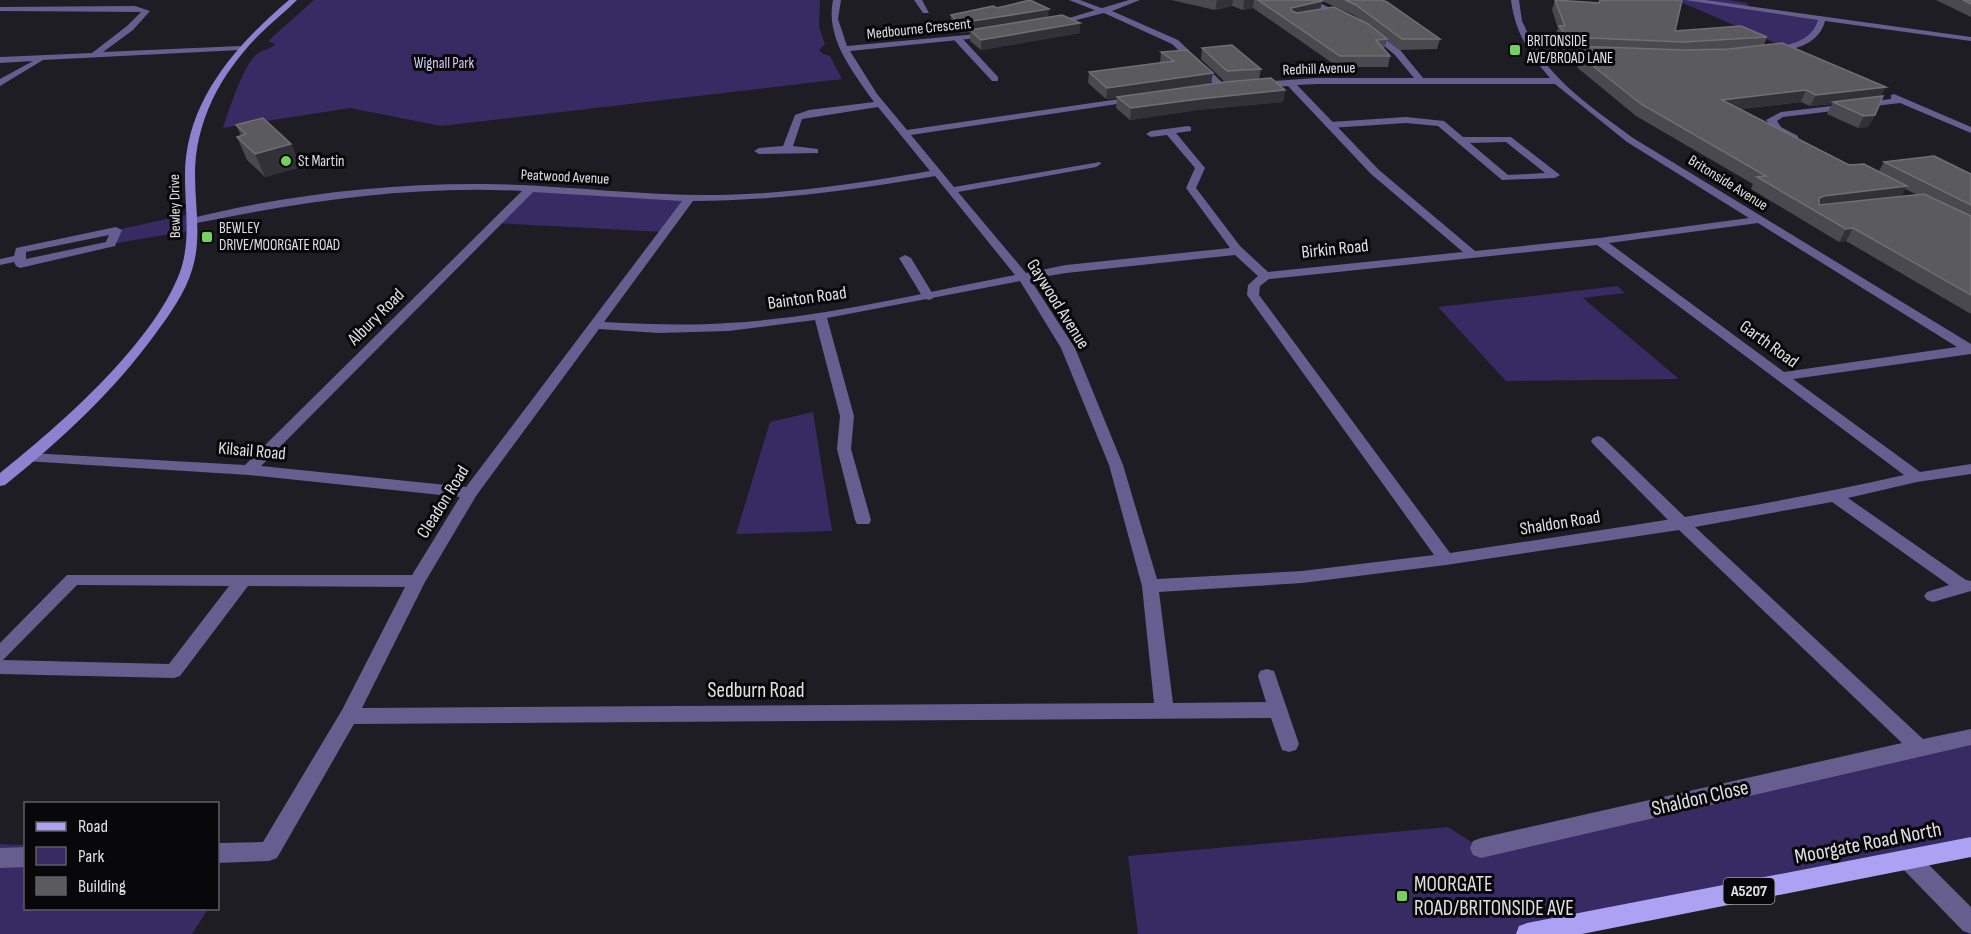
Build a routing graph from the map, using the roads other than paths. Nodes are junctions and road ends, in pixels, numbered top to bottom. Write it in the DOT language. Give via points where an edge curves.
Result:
graph roads {
  1 [pos="149,0"];
  2 [pos="293,0"];
  3 [pos="837,0"];
  4 [pos="918,0"];
  5 [pos="1073,0"];
  6 [pos="1136,0"];
  7 [pos="1307,0"];
  8 [pos="1515,0"];
  9 [pos="1689,0"];
  10 [pos="1748,4"];
  11 [pos="135,8"];
  12 [pos="0,9"];
  13 [pos="926,11"];
  14 [pos="1104,11"];
  15 [pos="1337,12"];
  16 [pos="1316,16"];
  17 [pos="1822,18"];
  18 [pos="1354,21"];
  19 [pos="1047,25"];
  20 [pos="1363,25"];
  21 [pos="1002,34"];
  22 [pos="958,39"];
  23 [pos="1971,39"];
  24 [pos="240,48"];
  25 [pos="845,49"];
  26 [pos="1783,49"];
  27 [pos="1533,50"];
  28 [pos="1766,52"];
  29 [pos="1602,53"];
  30 [pos="1794,54"];
  31 [pos="93,56"];
  32 [pos="42,59"];
  33 [pos="0,60"];
  34 [pos="995,79"];
  35 [pos="1420,80"];
  36 [pos="1556,81"];
  37 [pos="0,82"];
  38 [pos="1290,83"];
  39 [pos="1246,86"];
  40 [pos="1234,87"];
  41 [pos="1880,91"];
  42 [pos="1150,96"];
  43 [pos="1902,100"];
  44 [pos="880,104"];
  45 [pos="1330,125"];
  46 [pos="1188,129"];
  47 [pos="1971,130"];
  48 [pos="1169,131"];
  49 [pos="906,133"];
  50 [pos="1152,134"];
  51 [pos="1462,140"];
  52 [pos="1809,145"];
  53 [pos="787,149"];
  54 [pos="759,151"];
  55 [pos="815,151"];
  56 [pos="1096,164"];
  57 [pos="937,173"];
  58 [pos="529,190"];
  59 [pos="952,190"];
  60 [pos="690,198"];
  61 [pos="1758,220"];
  62 [pos="192,221"];
  63 [pos="1599,241"];
  64 [pos="1238,251"];
  65 [pos="1471,253"];
  66 [pos="19,258"];
  67 [pos="905,258"];
  68 [pos="0,262"];
  69 [pos="1266,276"];
  70 [pos="1023,277"];
  71 [pos="928,296"];
  72 [pos="820,316"];
  73 [pos="594,325"];
  74 [pos="1970,349"];
  75 [pos="1783,376"];
  76 [pos="1598,441"];
  77 [pos="30,458"];
  78 [pos="249,470"];
  79 [pos="1971,470"];
  80 [pos="1917,477"];
  81 [pos="0,481"];
  82 [pos="470,493"];
  83 [pos="1836,496"];
  84 [pos="863,520"];
  85 [pos="1683,524"];
  86 [pos="1446,559"];
  87 [pos="243,580"];
  88 [pos="417,581"];
  89 [pos="1150,586"];
  90 [pos="1967,586"];
  91 [pos="1932,596"];
  92 [pos="0,654"];
  93 [pos="0,667"];
  94 [pos="1267,676"];
  95 [pos="1164,709"];
  96 [pos="1277,710"];
  97 [pos="349,716"];
  98 [pos="1971,737"];
  99 [pos="1289,744"];
  100 [pos="1919,747"];
  101 [pos="1971,847"];
  102 [pos="1481,848"];
  103 [pos="219,853"];
  104 [pos="24,857"];
  105 [pos="0,858"];
  106 [pos="1909,860"];
  107 [pos="1971,923"];
  108 [pos="1527,934"];
  1 -- 11 [label="street"];
  2 -- 24 [label="street, Bewley Drive"];
  3 -- 25 [label="street, Gaywood Avenue" via="834,19"];
  4 -- 13 [label="street"];
  5 -- 14 [label="street"];
  6 -- 14 [label="street"];
  7 -- 15 [label="street"];
  8 -- 27 [label="street, Britonside Avenue" via="1519,31"];
  9 -- 10 [label="street"];
  10 -- 17 [label="street"];
  11 -- 12 [label="street"];
  11 -- 31 [label="street" via="146,11"];
  14 -- 19 [label="street"];
  14 -- 40 [label="street" via="1175,42 1218,88"];
  15 -- 16 [label="street"];
  15 -- 18 [label="street"];
  17 -- 23 [label="street"];
  17 -- 26 [label="street" via="1821,28 1814,36"];
  20 -- 35 [label="street" via="1398,53"];
  21 -- 22 [label="street, Medbourne Crescent"];
  22 -- 25 [label="street, Medbourne Crescent"];
  22 -- 34 [label="street"];
  24 -- 31 [label="street"];
  24 -- 62 [label="street, Bewley Drive" via="208,97 197,127 189,163"];
  25 -- 44 [label="street, Gaywood Avenue"];
  26 -- 28 [label="street"];
  26 -- 30 [label="street"];
  27 -- 29 [label="street"];
  27 -- 36 [label="street, Britonside Avenue"];
  31 -- 32 [label="street"];
  32 -- 33 [label="street"];
  32 -- 37 [label="street"];
  35 -- 36 [label="street, Redhill Avenue"];
  35 -- 38 [label="street, Redhill Avenue"];
  36 -- 61 [label="street, Britonside Avenue" via="1630,140"];
  38 -- 39 [label="street, Redhill Avenue"];
  38 -- 45 [label="street"];
  41 -- 43 [label="street"];
  42 -- 49 [label="street"];
  43 -- 47 [label="street"];
  43 -- 52 [label="street" via="1781,115 1771,120 1778,129"];
  44 -- 49 [label="street, Gaywood Avenue"];
  44 -- 53 [label="street" via="798,117"];
  45 -- 51 [label="street" via="1406,120 1441,123"];
  45 -- 65 [label="street" via="1375,172"];
  46 -- 48 [label="street"];
  48 -- 50 [label="street"];
  48 -- 64 [label="street" via="1200,168 1191,188"];
  49 -- 57 [label="street, Gaywood Avenue"];
  51 -- 51 [label="street" via="1506,178 1555,175 1508,139"];
  53 -- 54 [label="street"];
  53 -- 55 [label="street"];
  56 -- 59 [label="street"];
  57 -- 59 [label="street, Gaywood Avenue"];
  57 -- 60 [label="street, Peatwood Avenue" via="786,193"];
  58 -- 60 [label="street, Peatwood Avenue"];
  58 -- 62 [label="street, Peatwood Avenue" via="389,190 299,199"];
  58 -- 78 [label="street, Albury Road"];
  59 -- 70 [label="street, Gaywood Avenue"];
  60 -- 73 [label="street, Cleadon Road"];
  61 -- 63 [label="street, Birkin Road"];
  61 -- 74 [label="street, Britonside Avenue"];
  62 -- 77 [label="street, Bewley Drive" via="188,265 170,303 134,356"];
  63 -- 65 [label="street, Birkin Road"];
  63 -- 75 [label="street, Garth Road"];
  64 -- 69 [label="street"];
  64 -- 70 [label="street, Bainton Road"];
  65 -- 69 [label="street, Birkin Road"];
  66 -- 66 [label="street" via="20,250 116,230 111,244 20,264"];
  66 -- 68 [label="street"];
  67 -- 71 [label="street"];
  69 -- 86 [label="street" via="1254,285 1253,296"];
  70 -- 71 [label="street, Bainton Road"];
  70 -- 89 [label="street, Gaywood Avenue" via="1068,348 1116,465"];
  71 -- 72 [label="street, Bainton Road"];
  72 -- 73 [label="street, Bainton Road" via="729,327 658,329"];
  72 -- 84 [label="street" via="847,416 844,449"];
  73 -- 82 [label="street, Cleadon Road"];
  74 -- 75 [label="street"];
  75 -- 80 [label="street, Garth Road"];
  76 -- 85 [label="street"];
  77 -- 78 [label="street, Kilsail Road"];
  77 -- 81 [label="street, Bewley Drive"];
  78 -- 82 [label="street, Kilsail Road"];
  79 -- 80 [label="street, Shaldon Road"];
  80 -- 83 [label="street, Shaldon Road"];
  82 -- 88 [label="street, Cleadon Road"];
  83 -- 85 [label="street, Shaldon Road"];
  83 -- 90 [label="street"];
  85 -- 86 [label="street, Shaldon Road"];
  85 -- 100 [label="street"];
  86 -- 89 [label="street, Shaldon Road" via="1302,578"];
  87 -- 88 [label="street"];
  87 -- 92 [label="street" via="73,579"];
  87 -- 93 [label="street" via="174,671"];
  88 -- 97 [label="street, Cleadon Road"];
  89 -- 95 [label="street, Gaywood Avenue"];
  90 -- 91 [label="street"];
  94 -- 96 [label="street"];
  95 -- 96 [label="street, Sedburn Road"];
  95 -- 97 [label="street, Sedburn Road"];
  96 -- 99 [label="street"];
  97 -- 103 [label="street, Cleadon Road" via="269,851"];
  98 -- 100 [label="street, Shaldon Close"];
  100 -- 102 [label="street, Shaldon Close"];
  101 -- 106 [label="main road, Moorgate Road North / A5207"];
  104 -- 105 [label="street"];
  106 -- 107 [label="street"];
  106 -- 108 [label="main road, Moorgate Road North / A5207"];
}
